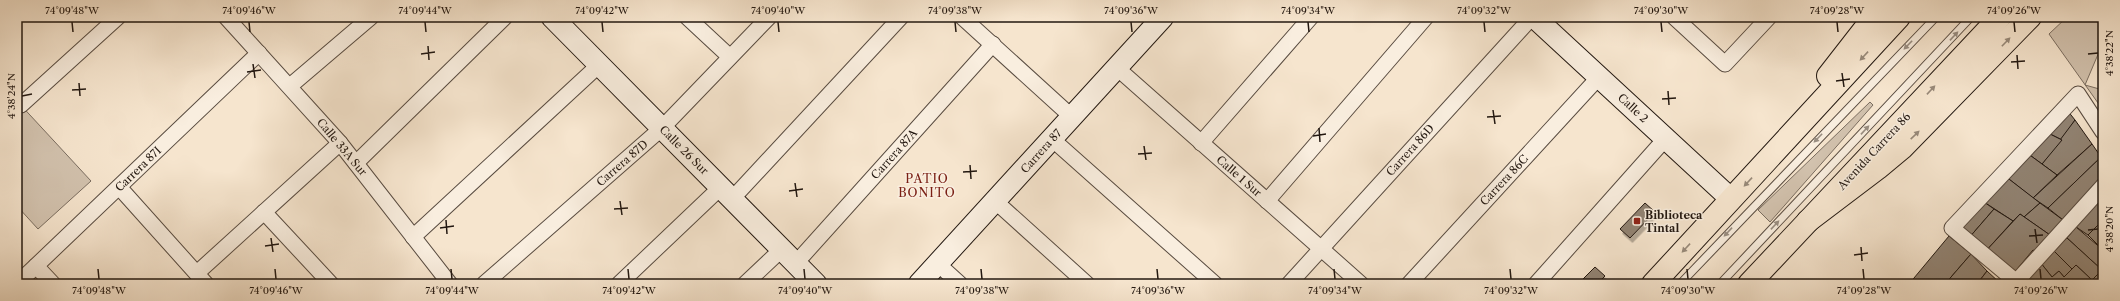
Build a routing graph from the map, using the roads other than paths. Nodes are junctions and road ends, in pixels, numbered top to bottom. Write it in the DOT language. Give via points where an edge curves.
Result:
graph roads {
  1 [pos="118,17"];
  2 [pos="371,17"];
  3 [pos="505,17"];
  4 [pos="552,17"];
  5 [pos="687,17"];
  6 [pos="769,17"];
  7 [pos="901,17"];
  8 [pos="962,17"];
  9 [pos="1311,17"];
  10 [pos="1426,17"];
  11 [pos="1533,17"];
  12 [pos="1674,17"];
  13 [pos="1769,17"];
  14 [pos="1874,17"];
  15 [pos="1900,17"];
  16 [pos="1936,17"];
  17 [pos="2030,17"];
  18 [pos="1158,19"];
  19 [pos="235,20"];
  20 [pos="1986,22"];
  21 [pos="993,44"];
  22 [pos="260,53"];
  23 [pos="730,58"];
  24 [pos="599,65"];
  25 [pos="1117,68"];
  26 [pos="1599,77"];
  27 [pos="290,86"];
  28 [pos="21,105"];
  29 [pos="1072,116"];
  30 [pos="662,128"];
  31 [pos="2103,132"];
  32 [pos="1666,138"];
  33 [pos="1052,139"];
  34 [pos="340,143"];
  35 [pos="1201,143"];
  36 [pos="356,163"];
  37 [pos="1764,164"];
  38 [pos="2103,186"];
  39 [pos="118,187"];
  40 [pos="726,193"];
  41 [pos="1731,199"];
  42 [pos="995,201"];
  43 [pos="1267,201"];
  44 [pos="264,212"];
  45 [pos="1808,221"];
  46 [pos="413,237"];
  47 [pos="1321,249"];
  48 [pos="789,256"];
  49 [pos="938,264"];
  50 [pos="36,266"];
  51 [pos="202,279"];
  52 [pos="2018,283"];
  53 [pos="17,284"];
  54 [pos="53,284"];
  55 [pos="332,284"];
  56 [pos="450,284"];
  57 [pos="484,284"];
  58 [pos="619,284"];
  59 [pos="745,284"];
  60 [pos="816,284"];
  61 [pos="919,284"];
  62 [pos="960,284"];
  63 [pos="1087,284"];
  64 [pos="1215,284"];
  65 [pos="1289,284"];
  66 [pos="1361,284"];
  67 [pos="1409,284"];
  68 [pos="1536,284"];
  69 [pos="1653,284"];
  70 [pos="1680,284"];
  71 [pos="1720,284"];
  72 [pos="1749,284"];
  1 -- 28 [label="street"];
  2 -- 27 [label="street"];
  3 -- 36 [label="street"];
  4 -- 24 [label="street, Calle 26 Sur"];
  5 -- 23 [label="street"];
  6 -- 23 [label="street, Carrera 87D"];
  7 -- 40 [label="street"];
  8 -- 21 [label="street"];
  9 -- 35 [label="street"];
  10 -- 43 [label="street"];
  11 -- 26 [label="street, Calle 2"];
  11 -- 47 [label="street, Carrera 86D"];
  12 -- 13 [label="street" via="1724,64"];
  14 -- 37 [label="main road"];
  15 -- 37 [label="main road, one-way"];
  16 -- 70 [label="lane, one-way"];
  45 -- 17 [label="main road, one-way" via="1902,148"];
  18 -- 25 [label="street, Carrera 87"];
  19 -- 22 [label="street, Calle 33A Sur"];
  45 -- 20 [label="main road, Avenida Carrera 86, one-way"];
  71 -- 20 [label="lane, one-way"];
  21 -- 29 [label="street"];
  21 -- 48 [label="street, Carrera 87A"];
  22 -- 27 [label="street, Calle 33A Sur"];
  22 -- 39 [label="street, Carrera 87I"];
  23 -- 30 [label="street, Carrera 87D"];
  24 -- 30 [label="street, Calle 26 Sur"];
  24 -- 46 [label="street"];
  25 -- 29 [label="street, Carrera 87"];
  25 -- 35 [label="street, Calle 1 Sur"];
  26 -- 32 [label="street, Calle 2"];
  26 -- 67 [label="street, Carrera 86C"];
  27 -- 34 [label="street, Calle 33A Sur"];
  29 -- 33 [label="street, Carrera 87"];
  30 -- 40 [label="street, Calle 26 Sur"];
  30 -- 57 [label="street, Carrera 87D"];
  31 -- 52 [label="street" via="2078,94 1952,228"];
  32 -- 41 [label="street, Calle 2"];
  32 -- 68 [label="street"];
  33 -- 42 [label="street, Carrera 87"];
  33 -- 64 [label="street"];
  34 -- 36 [label="street, Calle 33A Sur"];
  34 -- 44 [label="street"];
  35 -- 43 [label="street, Calle 1 Sur"];
  36 -- 46 [label="street, Calle 33A Sur"];
  37 -- 41 [label="main road, one-way"];
  38 -- 52 [label="street"];
  39 -- 50 [label="street, Carrera 87I"];
  39 -- 51 [label="street"];
  40 -- 48 [label="street, Calle 26 Sur"];
  40 -- 58 [label="street"];
  41 -- 69 [label="main road, one-way"];
  42 -- 49 [label="street, Carrera 87"];
  42 -- 63 [label="street"];
  43 -- 47 [label="street, Calle 1 Sur"];
  44 -- 51 [label="street"];
  44 -- 55 [label="street"];
  45 -- 72 [label="main road, Avenida Carrera 86"];
  46 -- 56 [label="street, Calle 33A Sur"];
  47 -- 65 [label="street, Carrera 86D"];
  47 -- 66 [label="street, Calle 1 Sur"];
  48 -- 59 [label="street, Carrera 87A"];
  48 -- 60 [label="street, Calle 26 Sur"];
  49 -- 61 [label="street, Carrera 87"];
  49 -- 62 [label="street"];
  50 -- 53 [label="street, Carrera 87I"];
  50 -- 54 [label="street"];
}
